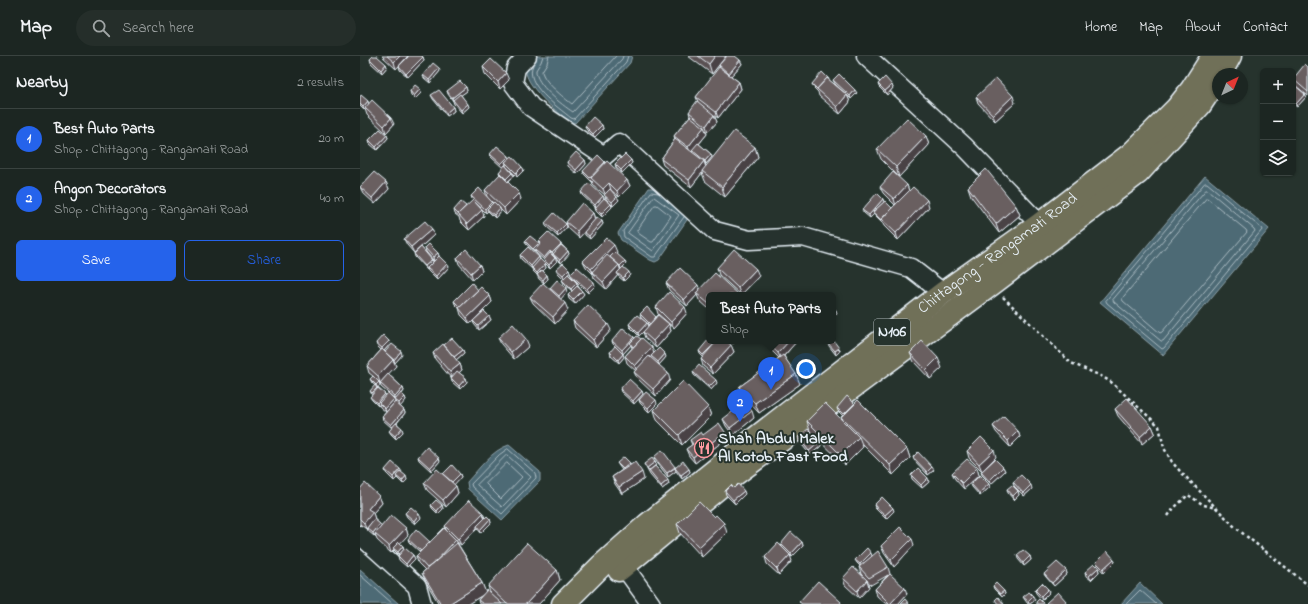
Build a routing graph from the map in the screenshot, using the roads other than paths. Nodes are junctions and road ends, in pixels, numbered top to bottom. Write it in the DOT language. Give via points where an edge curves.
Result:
graph roads {
  1 [pos="527,56"];
  2 [pos="866,56"];
  3 [pos="1213,56"];
  4 [pos="1230,56"];
  5 [pos="1223,68"];
  6 [pos="1212,87"];
  7 [pos="1183,113"];
  8 [pos="1046,231"];
  9 [pos="942,293"];
  10 [pos="360,535"];
  11 [pos="623,565"];
  12 [pos="422,604"];
  13 [pos="563,604"];
  14 [pos="585,604"];
  15 [pos="651,604"];
  1 -- 9 [label="street" via="516,68 513,83 531,107 604,156 619,143 715,231 749,240 803,237 911,268"];
  2 -- 8 [label="street" via="965,147"];
  3 -- 7 [label="highway, Chittagong - Rangamati Road / N106" via="1192,89"];
  4 -- 5 [label="highway"];
  6 -- 7 [label="highway, Chittagong - Rangamati Road / N106" via="1200,105"];
  7 -- 8 [label="highway, Chittagong - Rangamati Road / N106" via="1131,154"];
  8 -- 9 [label="highway, Chittagong - Rangamati Road / N106"];
  8 -- 11 [label="highway, Chittagong - Rangamati Road / N106" via="992,284 734,475"];
  9 -- 13 [label="highway, Chittagong - Rangamati Road / N106" via="648,525"];
  10 -- 12 [label="street" via="417,586"];
  11 -- 14 [label="highway, Chittagong - Rangamati Road / N106"];
  11 -- 15 [label="street"];
}
